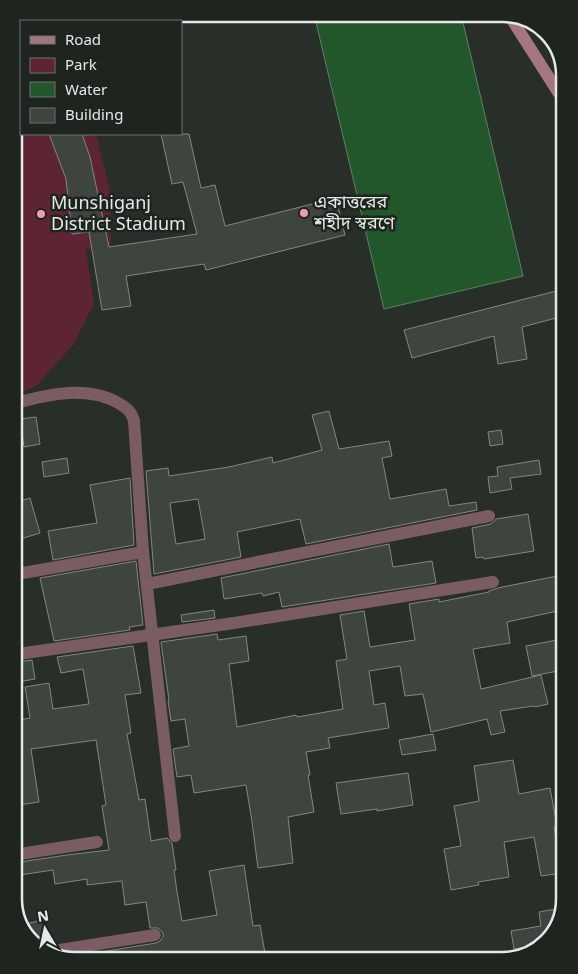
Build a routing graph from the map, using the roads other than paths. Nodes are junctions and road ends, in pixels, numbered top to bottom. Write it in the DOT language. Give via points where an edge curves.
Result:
graph roads {
  1 [pos="515,24"];
  2 [pos="556,89"];
  3 [pos="23,401"];
  4 [pos="489,516"];
  5 [pos="143,552"];
  6 [pos="22,573"];
  7 [pos="492,582"];
  8 [pos="147,584"];
  9 [pos="153,635"];
  10 [pos="22,653"];
  11 [pos="175,836"];
  12 [pos="97,842"];
  13 [pos="22,854"];
  14 [pos="155,935"];
  15 [pos="62,950"];
  1 -- 2 [label="main road"];
  3 -- 5 [label="street" via="87,392 114,400 129,410 134,422"];
  4 -- 8 [label="street"];
  5 -- 6 [label="street"];
  5 -- 8 [label="street"];
  7 -- 9 [label="street"];
  8 -- 9 [label="street"];
  9 -- 10 [label="street"];
  9 -- 11 [label="street"];
  12 -- 13 [label="street"];
  14 -- 15 [label="street"];
}
